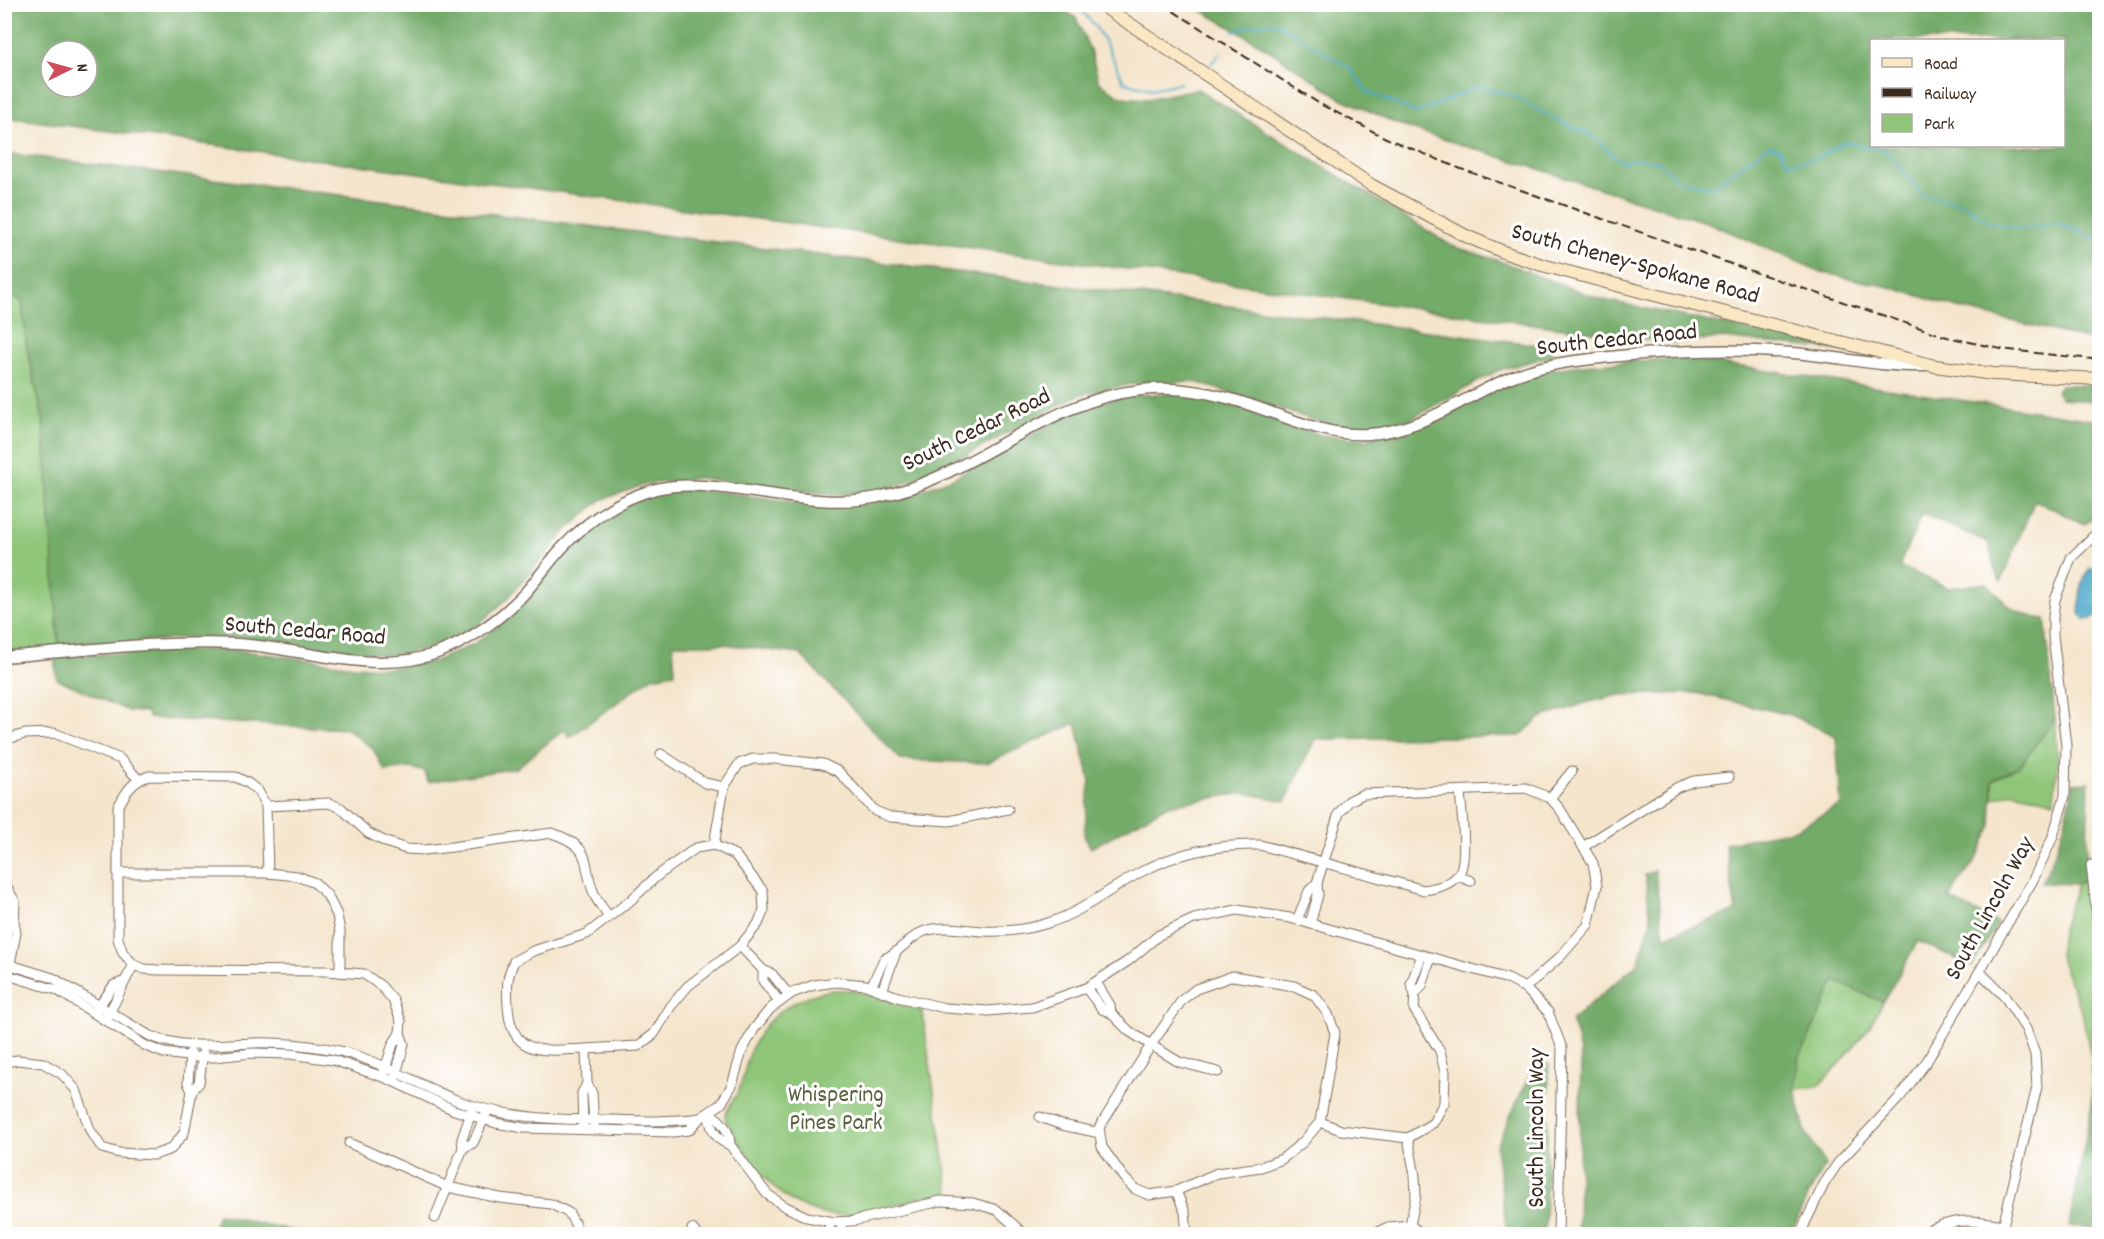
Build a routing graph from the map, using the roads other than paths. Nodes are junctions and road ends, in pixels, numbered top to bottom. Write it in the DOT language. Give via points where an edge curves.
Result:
graph roads {
  1 [pos="1100,4"];
  2 [pos="1935,366"];
  3 [pos="2100,379"];
  4 [pos="2100,530"];
  5 [pos="4,657"];
  6 [pos="4,740"];
  7 [pos="661,754"];
  8 [pos="1572,771"];
  9 [pos="1729,777"];
  10 [pos="138,779"];
  11 [pos="724,788"];
  12 [pos="1460,791"];
  13 [pos="1550,798"];
  14 [pos="266,806"];
  15 [pos="1008,809"];
  16 [pos="714,845"];
  17 [pos="1583,847"];
  18 [pos="1324,862"];
  19 [pos="2091,865"];
  20 [pos="118,873"];
  21 [pos="268,873"];
  22 [pos="1458,876"];
  23 [pos="1471,881"];
  24 [pos="4,882"];
  25 [pos="1317,883"];
  26 [pos="608,916"];
  27 [pos="1297,920"];
  28 [pos="14,923"];
  29 [pos="1310,924"];
  30 [pos="4,933"];
  31 [pos="2100,943"];
  32 [pos="740,946"];
  33 [pos="895,955"];
  34 [pos="1426,956"];
  35 [pos="7,964"];
  36 [pos="134,965"];
  37 [pos="763,970"];
  38 [pos="340,972"];
  39 [pos="1980,972"];
  40 [pos="6,974"];
  41 [pos="123,982"];
  42 [pos="1096,982"];
  43 [pos="871,987"];
  44 [pos="1086,988"];
  45 [pos="1526,988"];
  46 [pos="882,991"];
  47 [pos="789,995"];
  48 [pos="780,1002"];
  49 [pos="97,1009"];
  50 [pos="1111,1013"];
  51 [pos="107,1016"];
  52 [pos="400,1033"];
  53 [pos="1150,1045"];
  54 [pos="190,1046"];
  55 [pos="202,1046"];
  56 [pos="586,1049"];
  57 [pos="190,1057"];
  58 [pos="203,1057"];
  59 [pos="4,1062"];
  60 [pos="387,1067"];
  61 [pos="1218,1072"];
  62 [pos="395,1076"];
  63 [pos="382,1077"];
  64 [pos="587,1084"];
  65 [pos="192,1091"];
  66 [pos="488,1109"];
  67 [pos="472,1110"];
  68 [pos="709,1113"];
  69 [pos="1040,1117"];
  70 [pos="484,1119"];
  71 [pos="1320,1122"];
  72 [pos="583,1125"];
  73 [pos="594,1126"];
  74 [pos="1100,1133"];
  75 [pos="1408,1138"];
  76 [pos="349,1143"];
  77 [pos="463,1148"];
  78 [pos="447,1187"];
  79 [pos="1176,1191"];
  80 [pos="435,1218"];
  81 [pos="829,1221"];
  82 [pos="841,1222"];
  83 [pos="1410,1225"];
  84 [pos="2100,1226"];
  85 [pos="2002,1230"];
  86 [pos="577,1234"];
  87 [pos="830,1234"];
  88 [pos="842,1234"];
  89 [pos="1024,1234"];
  90 [pos="1187,1234"];
  91 [pos="1373,1234"];
  92 [pos="1422,1234"];
  93 [pos="1558,1234"];
  94 [pos="1801,1234"];
  95 [pos="1922,1234"];
  96 [pos="2098,1234"];
  1 -- 2 [label="main road, South Cheney-Spokane Road" via="1345,169 1466,236 1542,265"];
  2 -- 3 [label="main road, South Cheney-Spokane Road" via="1993,374"];
  2 -- 5 [label="street, South Cedar Road" via="1748,350 1568,362 1508,379 1411,427 1368,434 1330,432 1194,390 1143,389 1098,398 1052,417 922,484 878,497 839,501 690,485 657,489 624,500 590,520 496,621 468,640 434,655 381,662 240,645 182,644"];
  4 -- 39 [label="street, South Lincoln Way" via="2071,558 2055,600 2053,636 2066,745 2065,796 2052,839 2033,880"];
  6 -- 10 [label="street" via="25,734 54,734 120,759"];
  7 -- 11 [label="street" via="705,783"];
  8 -- 13 [label="street"];
  9 -- 17 [label="street" via="1684,784"];
  10 -- 14 [label="street" via="236,777 258,791"];
  10 -- 20 [label="street" via="118,807"];
  11 -- 15 [label="street" via="738,764 775,759 823,764 839,772 875,811 890,817 949,821"];
  11 -- 16 [label="street"];
  12 -- 13 [label="street" via="1526,788"];
  12 -- 18 [label="street" via="1363,794 1349,801 1339,813"];
  12 -- 22 [label="street" via="1464,864"];
  13 -- 17 [label="street"];
  14 -- 21 [label="street"];
  14 -- 26 [label="street" via="328,803 341,808 368,833 406,849 452,847 552,833 568,838 580,848 595,896"];
  16 -- 26 [label="street" via="696,848"];
  16 -- 32 [label="street" via="735,855 764,891 764,910 758,924"];
  17 -- 45 [label="street" via="1593,863 1597,886 1588,925"];
  18 -- 22 [label="street" via="1424,890 1442,887"];
  18 -- 25 [label="street"];
  18 -- 33 [label="street" via="1260,845 1208,848 1140,872 1080,910 1047,923 1012,930 947,928 924,932 910,939"];
  19 -- 31 [label="street"];
  20 -- 21 [label="street"];
  20 -- 36 [label="street" via="118,939 123,953"];
  21 -- 38 [label="street" via="297,876 315,883 327,896 340,932"];
  22 -- 23 [label="street"];
  24 -- 28 [label="street" via="15,902"];
  25 -- 27 [label="street" via="1309,891"];
  25 -- 29 [label="street" via="1318,895"];
  26 -- 56 [label="street" via="588,934 514,961 506,979 509,1020 515,1036 540,1050"];
  27 -- 29 [label="street, South Lincoln Way"];
  27 -- 42 [label="street, South Lincoln Way" via="1237,910 1194,919 1159,935 1128,962"];
  28 -- 30 [label="street"];
  28 -- 35 [label="street" via="16,933"];
  29 -- 34 [label="street, South Lincoln Way"];
  32 -- 37 [label="street"];
  32 -- 56 [label="street" via="688,986 654,1034 638,1046"];
  33 -- 43 [label="street" via="884,959"];
  33 -- 46 [label="street"];
  34 -- 45 [label="street, South Lincoln Way" via="1508,979"];
  34 -- 75 [label="street" via="1414,1009 1440,1051 1445,1072 1444,1103 1433,1123"];
  35 -- 40 [label="street"];
  35 -- 49 [label="street" via="53,978"];
  36 -- 38 [label="street" via="158,970"];
  36 -- 41 [label="street"];
  37 -- 47 [label="street" via="772,974"];
  37 -- 48 [label="street" via="763,981"];
  38 -- 52 [label="street" via="364,974 381,986 393,1000 401,1021"];
  39 -- 85 [label="street" via="2005,997 2026,1029 2035,1054 2037,1088"];
  39 -- 94 [label="street, South Lincoln Way" via="1927,1061 1900,1097 1838,1163"];
  40 -- 49 [label="street" via="57,990"];
  41 -- 49 [label="street" via="114,985"];
  41 -- 51 [label="street"];
  42 -- 44 [label="street, South Lincoln Way"];
  42 -- 50 [label="street"];
  43 -- 46 [label="street, South Lincoln Way"];
  43 -- 47 [label="street, South Lincoln Way" via="836,982"];
  44 -- 46 [label="street, South Lincoln Way" via="1032,1007 988,1011 945,1008"];
  44 -- 50 [label="street" via="1102,1009"];
  45 -- 93 [label="street, South Lincoln Way" via="1548,1012 1562,1048"];
  47 -- 48 [label="street, South Lincoln Way"];
  48 -- 68 [label="street, South Lincoln Way" via="770,1008 754,1029 742,1051 732,1085 721,1104"];
  49 -- 51 [label="street"];
  50 -- 53 [label="street"];
  51 -- 54 [label="street" via="150,1036"];
  51 -- 57 [label="street" via="146,1046"];
  52 -- 60 [label="street"];
  52 -- 62 [label="street" via="404,1044"];
  53 -- 61 [label="street" via="1179,1062"];
  53 -- 71 [label="street" via="1182,1000 1215,981 1233,976 1294,986 1314,994 1335,1033"];
  53 -- 74 [label="street" via="1099,1128"];
  54 -- 55 [label="street"];
  54 -- 57 [label="street"];
  55 -- 58 [label="street"];
  55 -- 60 [label="street" via="291,1044 332,1050"];
  56 -- 64 [label="street"];
  57 -- 58 [label="street"];
  57 -- 65 [label="street" via="188,1083"];
  58 -- 63 [label="street" via="290,1054 333,1060"];
  58 -- 65 [label="street" via="199,1083"];
  59 -- 65 [label="street" via="43,1063 62,1074 76,1090 90,1130 102,1148 119,1154 154,1155 171,1149 184,1133"];
  60 -- 62 [label="street"];
  60 -- 63 [label="street"];
  62 -- 63 [label="street"];
  62 -- 67 [label="street" via="431,1100"];
  64 -- 72 [label="street" via="582,1093"];
  64 -- 73 [label="street" via="592,1093"];
  66 -- 67 [label="street"];
  66 -- 70 [label="street"];
  66 -- 72 [label="street"];
  67 -- 70 [label="street"];
  67 -- 77 [label="street" via="462,1139"];
  68 -- 73 [label="street, South Lincoln Way" via="689,1130 674,1132"];
  68 -- 81 [label="street" via="720,1119 730,1135 730,1144 767,1194 807,1217"];
  69 -- 74 [label="street"];
  70 -- 72 [label="street" via="524,1128"];
  70 -- 77 [label="street" via="473,1143"];
  71 -- 75 [label="street" via="1341,1130"];
  71 -- 79 [label="street" via="1282,1159 1261,1167 1217,1173"];
  72 -- 73 [label="street, South Lincoln Way"];
  74 -- 79 [label="street" via="1102,1147 1135,1189 1149,1195"];
  75 -- 83 [label="street" via="1416,1196"];
  76 -- 78 [label="street"];
  77 -- 78 [label="street"];
  78 -- 80 [label="street"];
  78 -- 86 [label="street" via="551,1204 569,1213"];
  79 -- 90 [label="street" via="1185,1212"];
  81 -- 82 [label="street"];
  81 -- 87 [label="street"];
  82 -- 88 [label="street"];
  82 -- 89 [label="street" via="941,1201 973,1203 997,1210"];
  83 -- 91 [label="street" via="1388,1227"];
  83 -- 92 [label="street"];
  84 -- 96 [label="street"];
  85 -- 95 [label="street" via="1982,1221 1962,1221 1939,1225"];
}
